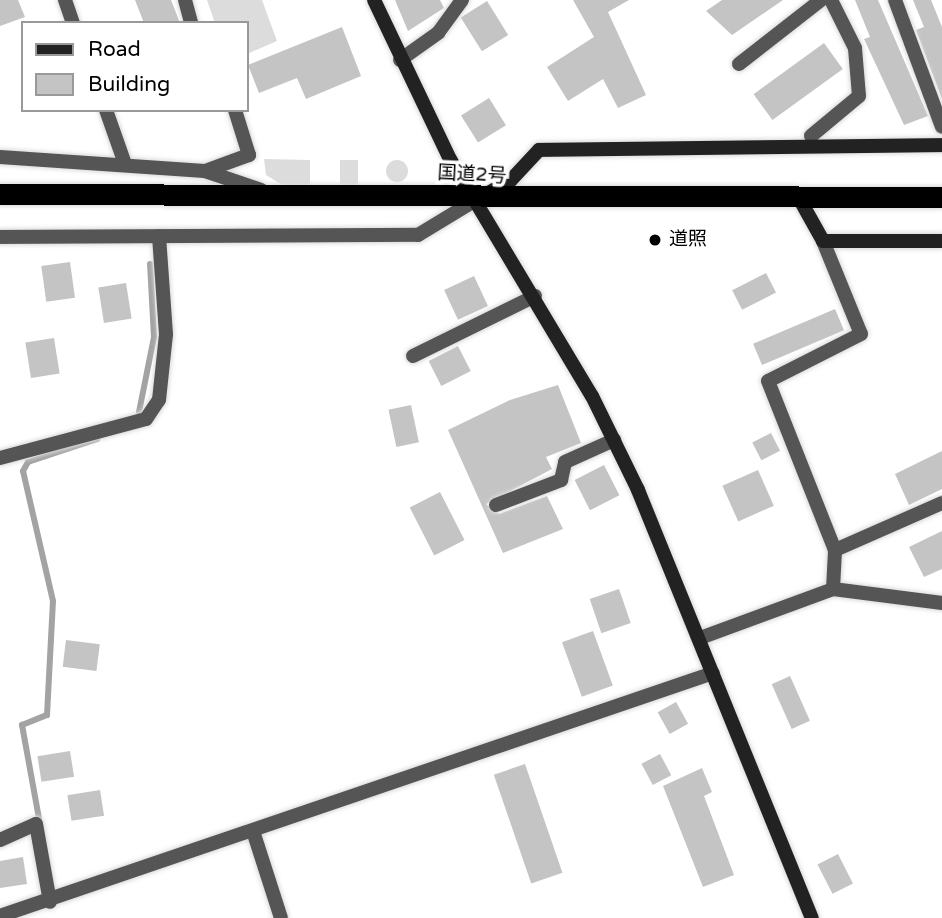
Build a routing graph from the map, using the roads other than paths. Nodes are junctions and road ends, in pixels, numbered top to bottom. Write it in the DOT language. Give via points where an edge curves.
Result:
graph roads {
  1 [pos="65,0"];
  2 [pos="185,0"];
  3 [pos="374,0"];
  4 [pos="462,0"];
  5 [pos="821,0"];
  6 [pos="831,0"];
  7 [pos="895,0"];
  8 [pos="72,21"];
  9 [pos="190,21"];
  10 [pos="400,60"];
  11 [pos="739,64"];
  12 [pos="107,112"];
  13 [pos="236,112"];
  14 [pos="942,127"];
  15 [pos="811,136"];
  16 [pos="942,145"];
  17 [pos="0,157"];
  18 [pos="125,164"];
  19 [pos="205,172"];
  20 [pos="0,194"];
  21 [pos="274,194"];
  22 [pos="942,197"];
  23 [pos="800,198"];
  24 [pos="474,201"];
  25 [pos="159,236"];
  26 [pos="0,237"];
  27 [pos="942,241"];
  28 [pos="823,242"];
  29 [pos="535,296"];
  30 [pos="413,356"];
  31 [pos="614,440"];
  32 [pos="0,458"];
  33 [pos="942,503"];
  34 [pos="496,505"];
  35 [pos="835,551"];
  36 [pos="833,589"];
  37 [pos="942,603"];
  38 [pos="700,638"];
  39 [pos="713,673"];
  40 [pos="254,834"];
  41 [pos="0,839"];
  42 [pos="50,902"];
  43 [pos="0,916"];
  44 [pos="281,918"];
  45 [pos="813,918"];
  1 -- 8 [label="street"];
  2 -- 9 [label="street"];
  3 -- 10 [label="street"];
  4 -- 10 [label="street" via="438,33"];
  5 -- 11 [label="street"];
  6 -- 15 [label="street" via="855,48 859,96"];
  7 -- 14 [label="street"];
  10 -- 24 [label="street"];
  12 -- 18 [label="street"];
  13 -- 19 [label="street" via="249,155"];
  16 -- 24 [label="street" via="538,150 511,180"];
  17 -- 18 [label="street"];
  18 -- 19 [label="street"];
  19 -- 21 [label="street"];
  20 -- 21 [label="highway, 国道2号"];
  21 -- 24 [label="highway, 国道2号" via="417,194"];
  22 -- 23 [label="highway, 国道2号"];
  23 -- 24 [label="highway, 国道2号"];
  23 -- 28 [label="street"];
  24 -- 25 [label="street" via="418,235"];
  24 -- 29 [label="street"];
  25 -- 26 [label="street"];
  25 -- 32 [label="street" via="166,334 159,400 146,419"];
  27 -- 28 [label="street"];
  28 -- 35 [label="street" via="861,334 768,380"];
  29 -- 30 [label="street"];
  29 -- 31 [label="street"];
  31 -- 34 [label="street" via="565,462 561,480"];
  31 -- 38 [label="street"];
  33 -- 35 [label="street"];
  35 -- 36 [label="street"];
  36 -- 37 [label="street"];
  36 -- 38 [label="street"];
  38 -- 39 [label="street"];
  39 -- 40 [label="street"];
  39 -- 45 [label="street"];
  40 -- 42 [label="street"];
  40 -- 44 [label="street"];
  41 -- 42 [label="street" via="36,824"];
  42 -- 43 [label="street"];
}
